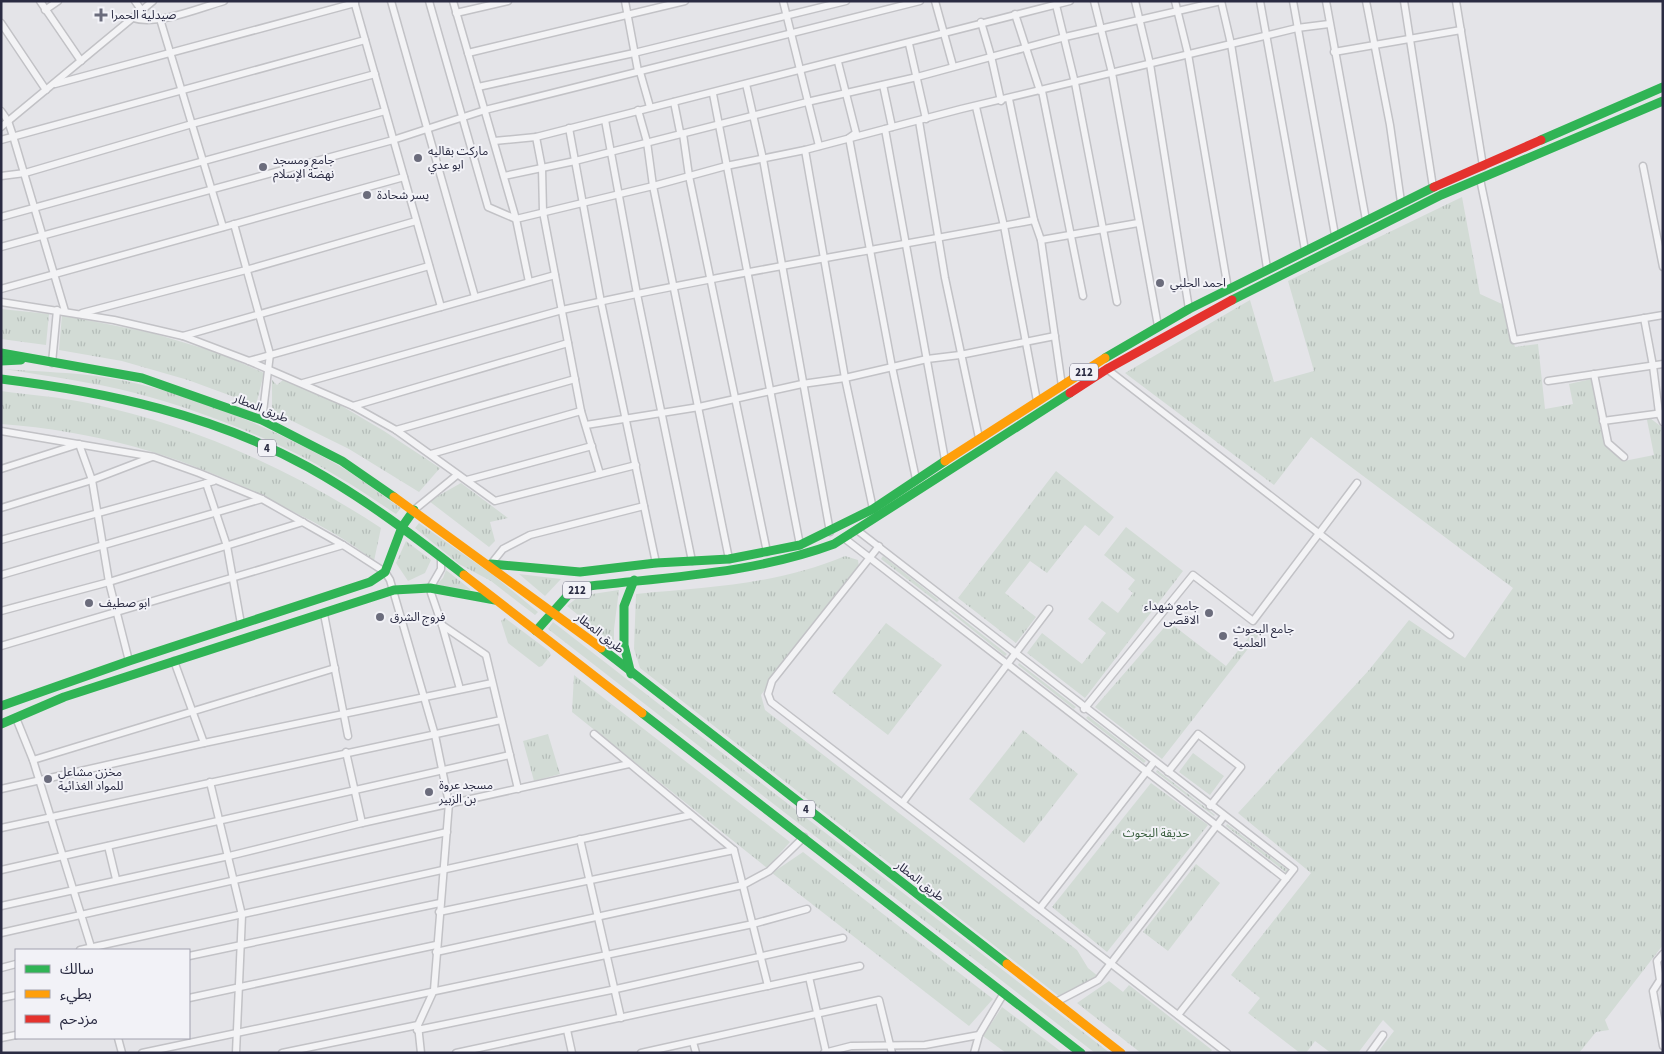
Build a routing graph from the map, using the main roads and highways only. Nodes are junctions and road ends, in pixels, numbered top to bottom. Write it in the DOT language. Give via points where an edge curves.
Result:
graph roads {
  1 [pos="1663,87"];
  2 [pos="1663,101"];
  3 [pos="1,353"];
  4 [pos="36,360"];
  5 [pos="1,361"];
  6 [pos="1,379"];
  7 [pos="414,510"];
  8 [pos="402,527"];
  9 [pos="491,564"];
  10 [pos="580,572"];
  11 [pos="634,580"];
  12 [pos="581,587"];
  13 [pos="497,600"];
  14 [pos="553,611"];
  15 [pos="536,631"];
  16 [pos="631,674"];
  17 [pos="1,706"];
  18 [pos="1,724"];
  19 [pos="1080,1053"];
  20 [pos="1121,1053"];
  1 -- 10 [label="main road, 212" via="1433,187 1189,309 1037,401 873,510 830,532 800,545 729,559"];
  2 -- 11 [label="main road, 212" via="1441,195 1252,288 1107,369 844,538 799,557 761,566"];
  3 -- 4 [label="main road, 4"];
  4 -- 5 [label="main road, طريق المطار"];
  4 -- 7 [label="main road, طريق المطار / 4" via="142,378 262,420 342,461"];
  6 -- 8 [label="main road, 4" via="43,383 135,400 251,441 331,480"];
  7 -- 8 [label="main road"];
  7 -- 9 [label="main road, طريق المطار"];
  8 -- 13 [label="main road, 4"];
  8 -- 17 [label="main road" via="385,572 370,582"];
  9 -- 10 [label="main road, 212"];
  9 -- 14 [label="main road, طريق المطار / 4"];
  10 -- 12 [label="main road"];
  11 -- 12 [label="main road, 212"];
  11 -- 16 [label="main road" via="624,606 624,645"];
  12 -- 14 [label="main road, 212"];
  13 -- 15 [label="main road"];
  13 -- 18 [label="main road" via="430,588 394,590 64,697"];
  14 -- 15 [label="main road, 212"];
  14 -- 16 [label="main road, طريق المطار / 4"];
  15 -- 19 [label="main road, 4"];
  16 -- 20 [label="main road, طريق المطار / 4"];
}
